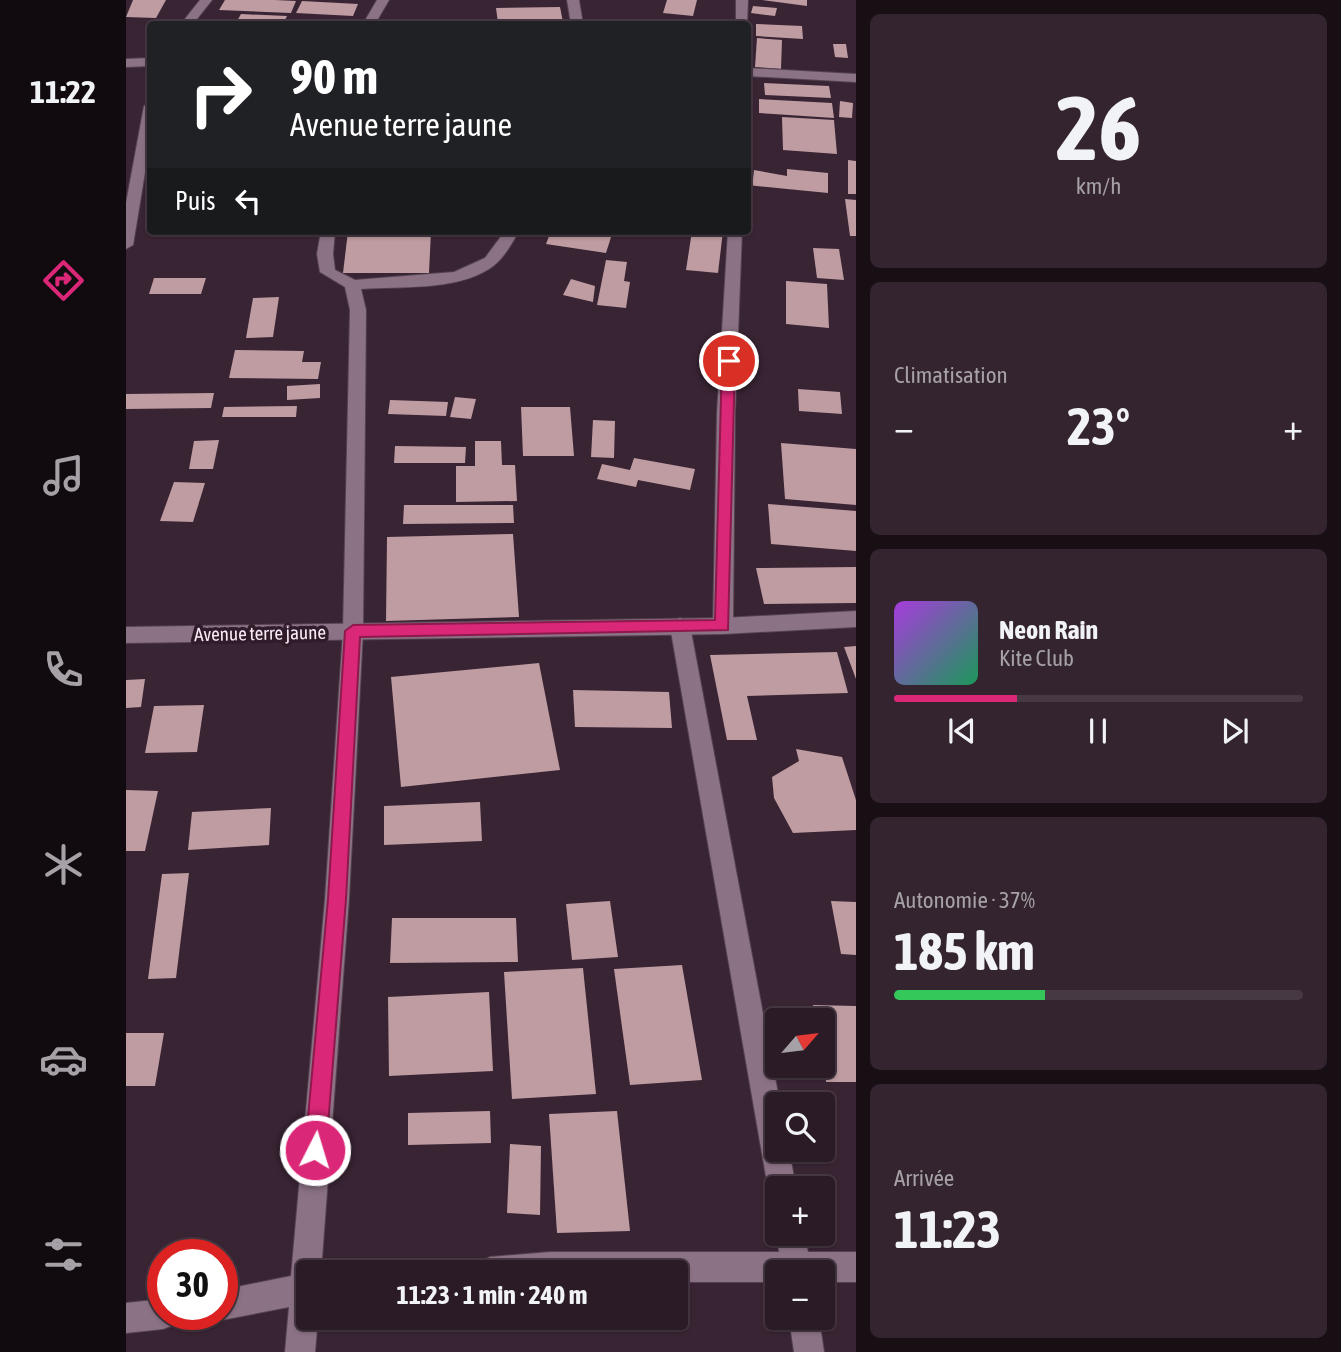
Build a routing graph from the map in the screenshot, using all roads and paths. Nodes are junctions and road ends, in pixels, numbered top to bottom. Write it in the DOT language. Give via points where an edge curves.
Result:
graph roads {
  1 [pos="206,0"];
  2 [pos="383,0"];
  3 [pos="573,0"];
  4 [pos="742,0"];
  5 [pos="189,21"];
  6 [pos="371,21"];
  7 [pos="576,21"];
  8 [pos="743,21"];
  9 [pos="147,62"];
  10 [pos="126,63"];
  11 [pos="751,72"];
  12 [pos="856,78"];
  13 [pos="147,123"];
  14 [pos="327,235"];
  15 [pos="510,235"];
  16 [pos="735,235"];
  17 [pos="126,245"];
  18 [pos="352,285"];
  19 [pos="856,619"];
  20 [pos="680,626"];
  21 [pos="723,626"];
  22 [pos="353,631"];
  23 [pos="126,635"];
  24 [pos="780,1176"];
  25 [pos="308,1260"];
  26 [pos="856,1267"];
  27 [pos="835,1268"];
  28 [pos="688,1269"];
  29 [pos="765,1270"];
  30 [pos="296,1291"];
  31 [pos="238,1302"];
  32 [pos="147,1316"];
  33 [pos="126,1318"];
  34 [pos="302,1330"];
  35 [pos="806,1330"];
  36 [pos="300,1352"];
  37 [pos="809,1352"];
  1 -- 5 [label="street"];
  2 -- 6 [label="street"];
  3 -- 7 [label="street"];
  4 -- 8 [label="street"];
  9 -- 10 [label="street"];
  11 -- 12 [label="street"];
  13 -- 17 [label="street"];
  14 -- 18 [label="street" via="328,272"];
  15 -- 18 [label="street" via="479,269"];
  16 -- 21 [label="street"];
  18 -- 22 [label="street" via="358,310"];
  19 -- 21 [label="street, Avenue terre jaune"];
  20 -- 21 [label="street, Avenue terre jaune"];
  20 -- 22 [label="street, Avenue terre jaune"];
  20 -- 24 [label="street"];
  22 -- 23 [label="street, Avenue terre jaune"];
  22 -- 25 [label="street"];
  26 -- 27 [label="street"];
  28 -- 29 [label="street"];
  30 -- 31 [label="street"];
  32 -- 33 [label="street"];
  34 -- 36 [label="street"];
  35 -- 37 [label="street"];
}
